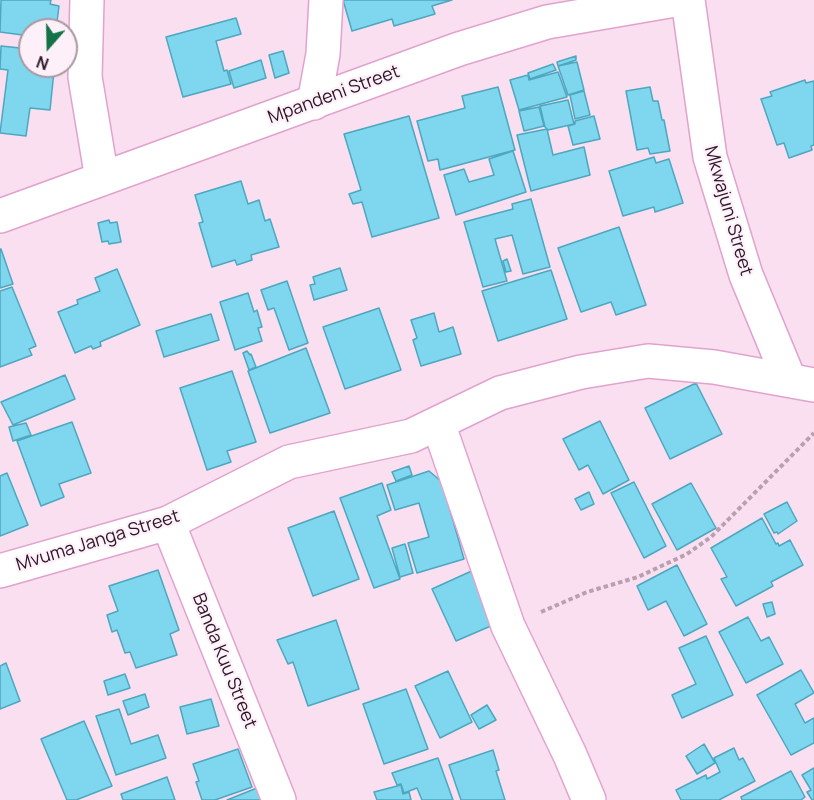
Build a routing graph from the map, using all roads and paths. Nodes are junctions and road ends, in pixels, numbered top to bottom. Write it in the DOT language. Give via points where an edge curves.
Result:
graph roads {
  1 [pos="87,0"];
  2 [pos="326,0"];
  3 [pos="675,0"];
  4 [pos="688,0"];
  5 [pos="314,103"];
  6 [pos="102,179"];
  7 [pos="0,216"];
  8 [pos="801,382"];
  9 [pos="438,423"];
  10 [pos="814,433"];
  11 [pos="168,523"];
  12 [pos="0,571"];
  13 [pos="508,626"];
  14 [pos="279,800"];
  15 [pos="589,800"];
  1 -- 6 [label="street" via="85,77"];
  2 -- 5 [label="street" via="323,54"];
  3 -- 5 [label="street, Mpandeni Street" via="547,22 459,49"];
  4 -- 8 [label="street, Mkwajuni Street" via="710,157 746,275"];
  5 -- 6 [label="street, Mpandeni Street"];
  6 -- 7 [label="street, Mpandeni Street"];
  8 -- 9 [label="street, Mvuma Janga Street" via="714,367 648,361 581,372 500,393"];
  9 -- 11 [label="street, Mvuma Janga Street" via="411,436 289,462"];
  9 -- 13 [label="street"];
  10 -- 13 [label="path" via="711,537 687,554 638,578 587,592"];
  11 -- 12 [label="street, Mvuma Janga Street"];
  11 -- 14 [label="street, Banda Kuu Street"];
  13 -- 15 [label="street"];
}
